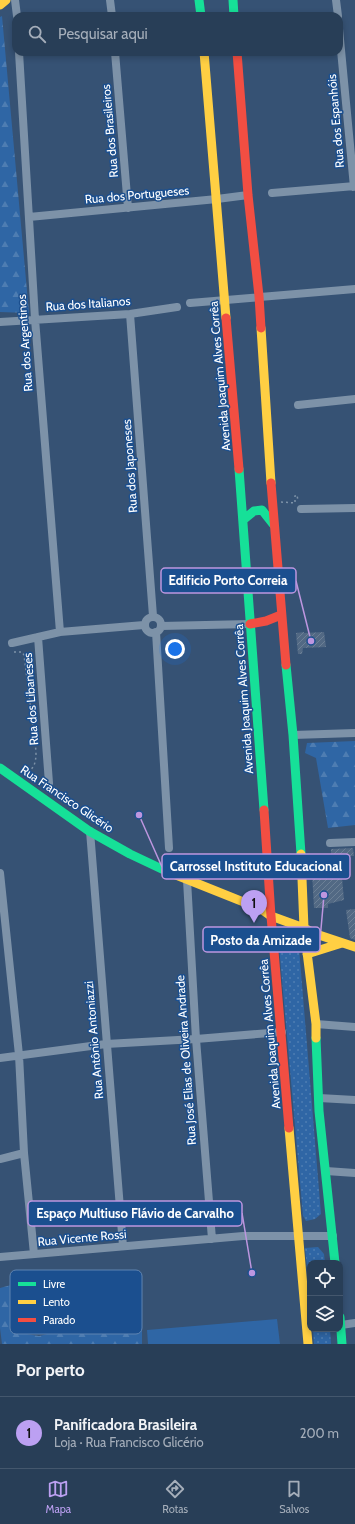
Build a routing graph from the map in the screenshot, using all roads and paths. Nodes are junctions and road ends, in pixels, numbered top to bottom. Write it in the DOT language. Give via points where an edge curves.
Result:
graph roads {
  1 [pos="6,0"];
  2 [pos="15,0"];
  3 [pos="110,0"];
  4 [pos="199,0"];
  5 [pos="233,0"];
  6 [pos="336,0"];
  7 [pos="0,5"];
  8 [pos="16,12"];
  9 [pos="112,12"];
  10 [pos="200,12"];
  11 [pos="234,12"];
  12 [pos="338,12"];
  13 [pos="19,56"];
  14 [pos="115,56"];
  15 [pos="204,56"];
  16 [pos="237,56"];
  17 [pos="342,56"];
  18 [pos="354,186"];
  19 [pos="272,193"];
  20 [pos="248,195"];
  21 [pos="217,199"];
  22 [pos="128,208"];
  23 [pos="29,217"];
  24 [pos="355,289"];
  25 [pos="259,296"];
  26 [pos="226,301"];
  27 [pos="190,303"];
  28 [pos="177,307"];
  29 [pos="130,314"];
  30 [pos="35,319"];
  31 [pos="0,322"];
  32 [pos="355,399"];
  33 [pos="298,405"];
  34 [pos="271,500"];
  35 [pos="355,508"];
  36 [pos="301,509"];
  37 [pos="243,520"];
  38 [pos="273,524"];
  39 [pos="281,614"];
  40 [pos="153,616"];
  41 [pos="250,624"];
  42 [pos="144,625"];
  43 [pos="159,629"];
  44 [pos="60,632"];
  45 [pos="38,637"];
  46 [pos="13,643"];
  47 [pos="355,733"];
  48 [pos="293,735"];
  49 [pos="0,768"];
  50 [pos="25,775"];
  51 [pos="49,783"];
  52 [pos="90,831"];
  53 [pos="355,842"];
  54 [pos="330,843"];
  55 [pos="169,848"];
  56 [pos="0,873"];
  57 [pos="188,880"];
  58 [pos="271,916"];
  59 [pos="304,928"];
  60 [pos="342,943"];
  61 [pos="355,947"];
  62 [pos="308,954"];
  63 [pos="4,956"];
  64 [pos="316,1024"];
  65 [pos="355,1027"];
  66 [pos="282,1032"];
  67 [pos="196,1039"];
  68 [pos="106,1044"];
  69 [pos="19,1055"];
  70 [pos="0,1058"];
  71 [pos="319,1098"];
  72 [pos="355,1100"];
  73 [pos="24,1153"];
  74 [pos="0,1159"];
  75 [pos="326,1171"];
  76 [pos="355,1173"];
  77 [pos="298,1236"];
  78 [pos="333,1236"];
  79 [pos="212,1239"];
  80 [pos="123,1246"];
  81 [pos="34,1254"];
  82 [pos="0,1256"];
  83 [pos="335,1260"];
  84 [pos="343,1321"];
  85 [pos="355,1323"];
  86 [pos="341,1332"];
  87 [pos="308,1344"];
  88 [pos="342,1344"];
  1 -- 7 [label="main road"];
  2 -- 8 [label="street"];
  3 -- 9 [label="street"];
  4 -- 10 [label="main road"];
  5 -- 11 [label="main road"];
  6 -- 12 [label="street"];
  13 -- 23 [label="street, Rua dos Argentinos"];
  14 -- 22 [label="street, Rua dos Brasileiros"];
  15 -- 21 [label="main road, Avenida Joaquim Alves Corrêa"];
  16 -- 20 [label="main road"];
  17 -- 18 [label="street, Rua dos Espanhóis"];
  18 -- 19 [label="street"];
  20 -- 21 [label="street, Rua dos Portugueses"];
  20 -- 25 [label="main road"];
  21 -- 22 [label="street, Rua dos Portugueses"];
  21 -- 26 [label="main road, Avenida Joaquim Alves Corrêa"];
  22 -- 23 [label="street, Rua dos Portugueses"];
  23 -- 30 [label="street, Rua dos Argentinos"];
  24 -- 25 [label="street"];
  25 -- 26 [label="street"];
  25 -- 34 [label="main road"];
  26 -- 27 [label="street"];
  26 -- 37 [label="main road, Avenida Joaquim Alves Corrêa"];
  28 -- 29 [label="street, Rua dos Italianos"];
  29 -- 30 [label="street, Rua dos Italianos"];
  29 -- 40 [label="street, Rua dos Japoneses"];
  30 -- 31 [label="street, Rua dos Italianos"];
  30 -- 44 [label="street, Rua dos Argentinos"];
  32 -- 33 [label="street"];
  34 -- 36 [label="path" via="295,503 297,495"];
  34 -- 38 [label="main road"];
  35 -- 36 [label="street"];
  37 -- 38 [label="main road" via="252,512 262,510"];
  37 -- 41 [label="main road, Avenida Joaquim Alves Corrêa"];
  38 -- 39 [label="main road"];
  39 -- 41 [label="main road" via="266,621"];
  39 -- 48 [label="main road"];
  40 -- 42 [label="street" via="146,620"];
  40 -- 43 [label="street" via="160,621"];
  41 -- 43 [label="street"];
  41 -- 58 [label="main road, Avenida Joaquim Alves Corrêa"];
  42 -- 43 [label="street" via="149,632"];
  42 -- 44 [label="street"];
  43 -- 55 [label="street"];
  44 -- 45 [label="street"];
  45 -- 46 [label="street"];
  45 -- 51 [label="street, Rua dos Libaneses"];
  46 -- 50 [label="path" via="14,652 22,652 24,655 36,751 36,764"];
  47 -- 48 [label="street"];
  48 -- 59 [label="main road"];
  49 -- 52 [label="main road, Rua Francisco Glicério"];
  52 -- 57 [label="main road, Rua Francisco Glicério" via="141,859"];
  52 -- 68 [label="street, Rua Antônio Antoniazzi"];
  53 -- 54 [label="street"];
  56 -- 63 [label="street"];
  57 -- 58 [label="main road, Rua Francisco Glicério" via="261,909"];
  57 -- 67 [label="street, Rua José Elias de Oliveira Andrade"];
  58 -- 59 [label="main road, Rua Francisco Glicério"];
  58 -- 66 [label="main road, Avenida Joaquim Alves Corrêa"];
  59 -- 60 [label="main road, Rua Francisco Glicério"];
  59 -- 62 [label="main road"];
  60 -- 61 [label="main road, Rua Francisco Glicério"];
  60 -- 62 [label="main road"];
  62 -- 64 [label="main road"];
  63 -- 69 [label="street"];
  64 -- 65 [label="street"];
  64 -- 71 [label="main road"];
  66 -- 67 [label="street"];
  66 -- 77 [label="main road, Avenida Joaquim Alves Corrêa"];
  67 -- 68 [label="street"];
  67 -- 79 [label="street, Rua José Elias de Oliveira Andrade"];
  68 -- 69 [label="street"];
  68 -- 80 [label="street, Rua Antônio Antoniazzi"];
  69 -- 70 [label="street"];
  69 -- 73 [label="street"];
  71 -- 72 [label="street"];
  71 -- 75 [label="main road"];
  73 -- 74 [label="street"];
  73 -- 81 [label="street"];
  75 -- 76 [label="street"];
  75 -- 78 [label="main road"];
  77 -- 78 [label="street, Rua Vicente Rossi"];
  77 -- 79 [label="street, Rua Vicente Rossi"];
  77 -- 87 [label="main road, Avenida Joaquim Alves Corrêa"];
  78 -- 83 [label="main road"];
  79 -- 80 [label="street, Rua Vicente Rossi"];
  80 -- 81 [label="street, Rua Vicente Rossi"];
  81 -- 82 [label="street, Rua Vicente Rossi"];
  84 -- 85 [label="street"];
  86 -- 88 [label="main road"];
}
